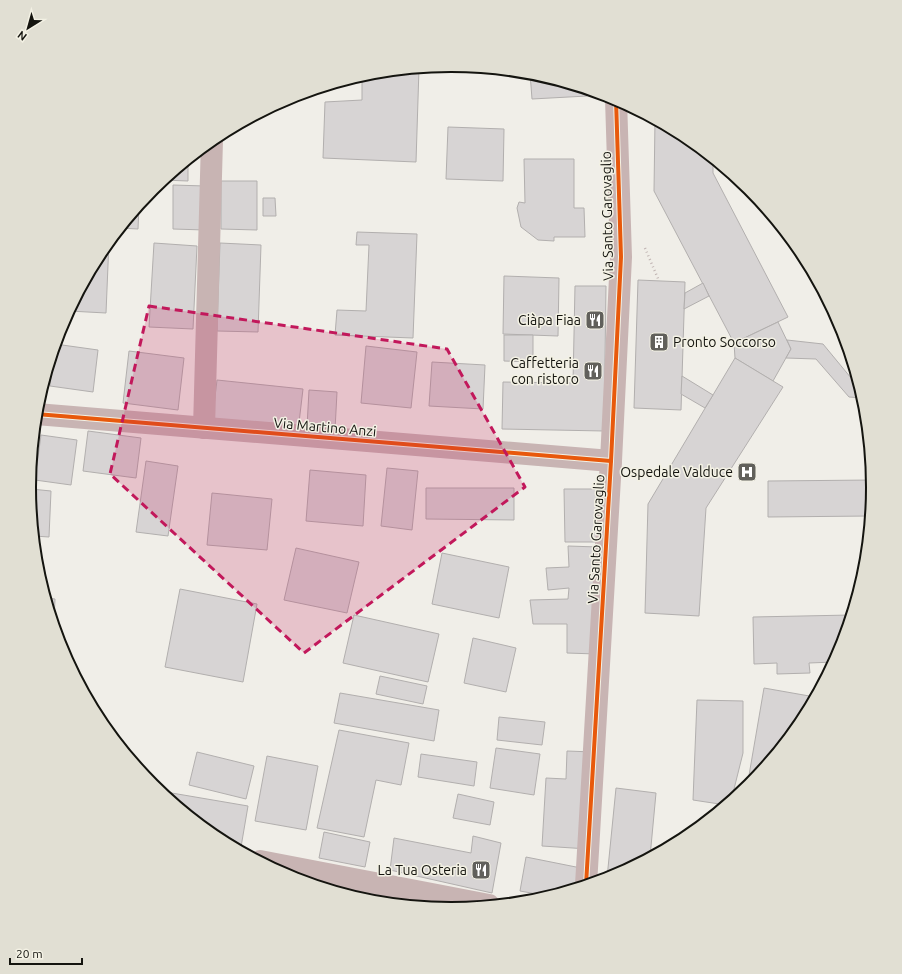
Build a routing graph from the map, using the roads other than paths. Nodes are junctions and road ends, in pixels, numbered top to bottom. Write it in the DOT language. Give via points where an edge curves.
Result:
graph roads {
  1 [pos="616,107"];
  2 [pos="212,148"];
  3 [pos="43,415"];
  4 [pos="204,428"];
  5 [pos="611,462"];
  6 [pos="280,865"];
  7 [pos="586,879"];
  8 [pos="470,901"];
  1 -- 5 [label="street, Via Santo Garovaglio" via="621,257"];
  2 -- 4 [label="street"];
  3 -- 4 [label="street, Via Martino Anzi"];
  4 -- 5 [label="street, Via Martino Anzi"];
  5 -- 7 [label="street, Via Santo Garovaglio"];
  6 -- 8 [label="street"];
}
